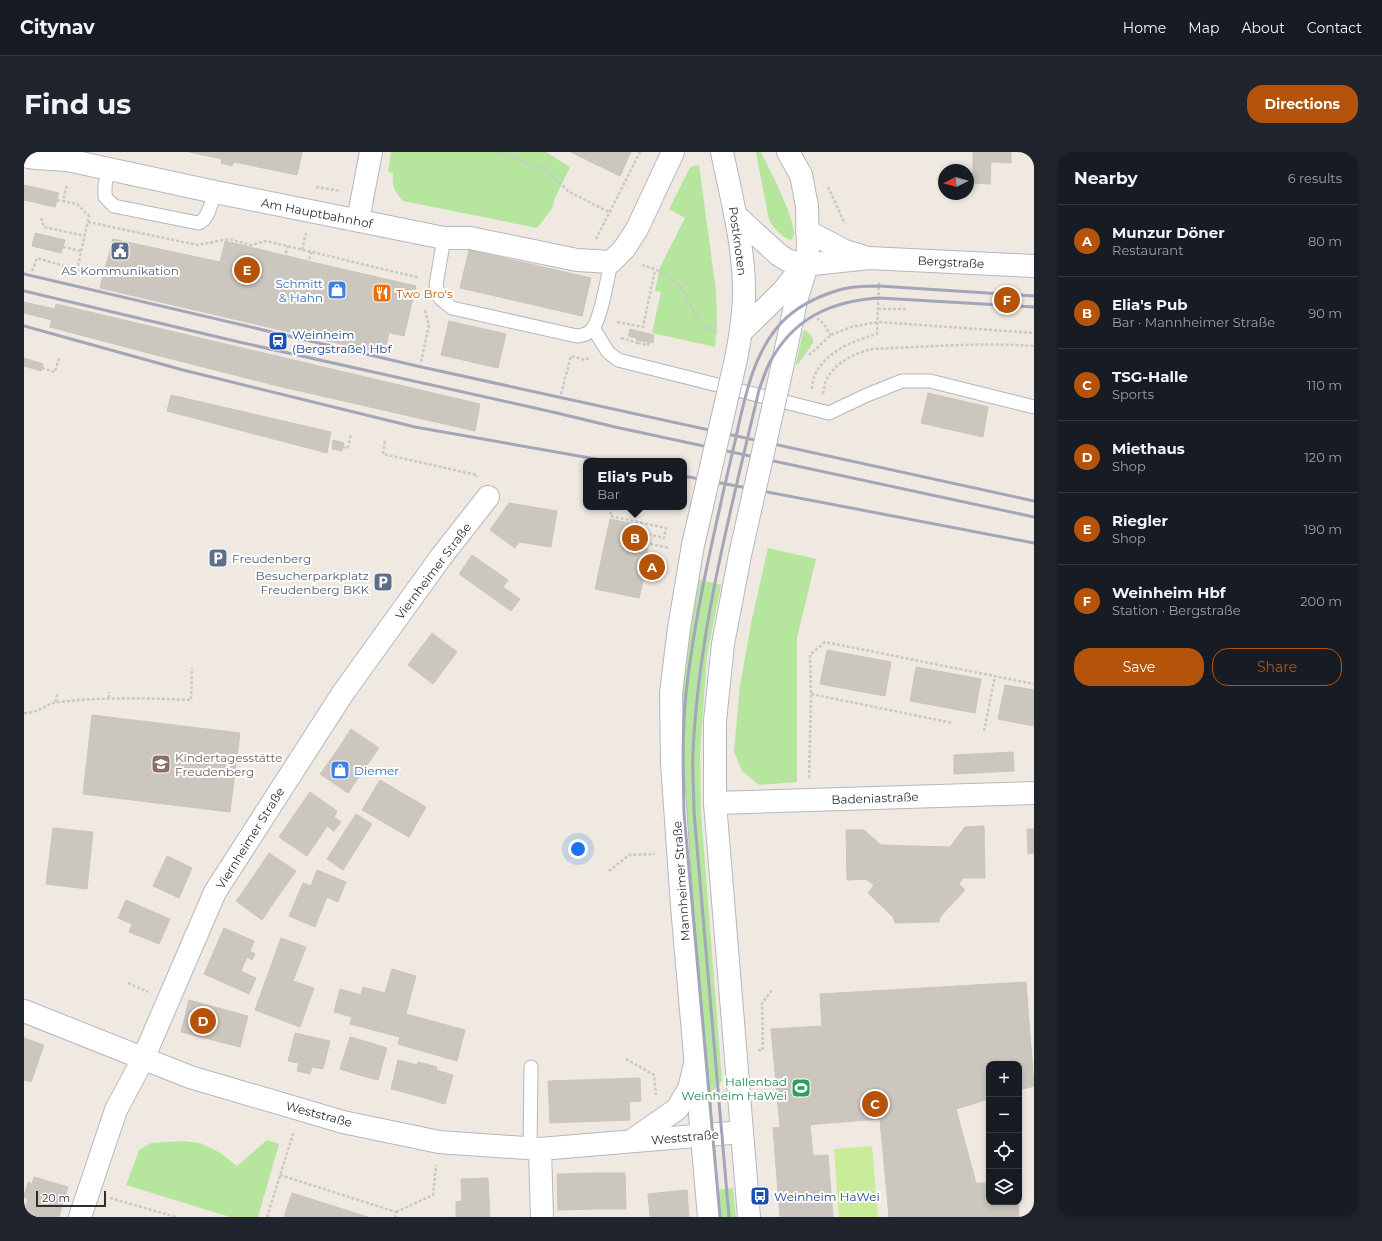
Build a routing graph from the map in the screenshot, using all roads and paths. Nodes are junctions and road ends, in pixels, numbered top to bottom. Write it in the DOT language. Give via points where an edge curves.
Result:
graph roads {
  1 [pos="371,152"];
  2 [pos="497,152"];
  3 [pos="640,152"];
  4 [pos="673,152"];
  5 [pos="722,152"];
  6 [pos="788,152"];
  7 [pos="24,156"];
  8 [pos="72,161"];
  9 [pos="108,169"];
  10 [pos="826,182"];
  11 [pos="215,192"];
  12 [pos="57,200"];
  13 [pos="64,201"];
  14 [pos="735,215"];
  15 [pos="41,218"];
  16 [pos="358,220"];
  17 [pos="847,226"];
  18 [pos="306,231"];
  19 [pos="807,231"];
  20 [pos="85,236"];
  21 [pos="444,238"];
  22 [pos="303,244"];
  23 [pos="307,245"];
  24 [pos="288,246"];
  25 [pos="63,247"];
  26 [pos="81,251"];
  27 [pos="311,252"];
  28 [pos="779,255"];
  29 [pos="869,258"];
  30 [pos="611,262"];
  31 [pos="284,263"];
  32 [pos="635,265"];
  33 [pos="805,265"];
  34 [pos="1034,266"];
  35 [pos="307,269"];
  36 [pos="77,270"];
  37 [pos="655,270"];
  38 [pos="32,271"];
  39 [pos="438,271"];
  40 [pos="416,277"];
  41 [pos="690,278"];
  42 [pos="417,281"];
  43 [pos="681,288"];
  44 [pos="177,294"];
  45 [pos="220,300"];
  46 [pos="218,304"];
  47 [pos="424,305"];
  48 [pos="284,308"];
  49 [pos="878,309"];
  50 [pos="907,309"];
  51 [pos="618,315"];
  52 [pos="307,319"];
  53 [pos="617,322"];
  54 [pos="878,322"];
  55 [pos="593,328"];
  56 [pos="279,330"];
  57 [pos="353,330"];
  58 [pos="714,332"];
  59 [pos="741,332"];
  60 [pos="1034,333"];
  61 [pos="616,334"];
  62 [pos="649,342"];
  63 [pos="1034,346"];
  64 [pos="604,347"];
  65 [pos="277,355"];
  66 [pos="59,358"];
  67 [pos="806,358"];
  68 [pos="736,359"];
  69 [pos="585,360"];
  70 [pos="421,362"];
  71 [pos="42,368"];
  72 [pos="273,369"];
  73 [pos="814,377"];
  74 [pos="341,384"];
  75 [pos="270,385"];
  76 [pos="561,394"];
  77 [pos="1034,407"];
  78 [pos="819,410"];
  79 [pos="265,431"];
  80 [pos="352,434"];
  81 [pos="385,441"];
  82 [pos="329,444"];
  83 [pos="344,447"];
  84 [pos="477,475"];
  85 [pos="488,496"];
  86 [pos="611,510"];
  87 [pos="684,548"];
  88 [pos="192,668"];
  89 [pos="996,676"];
  90 [pos="1034,684"];
  91 [pos="109,692"];
  92 [pos="57,694"];
  93 [pos="811,694"];
  94 [pos="109,698"];
  95 [pos="56,702"];
  96 [pos="24,713"];
  97 [pos="953,723"];
  98 [pos="984,731"];
  99 [pos="1034,793"];
  100 [pos="809,800"];
  101 [pos="715,803"];
  102 [pos="655,854"];
  103 [pos="609,871"];
  104 [pos="772,990"];
  105 [pos="24,1010"];
  106 [pos="763,1050"];
  107 [pos="143,1059"];
  108 [pos="626,1059"];
  109 [pos="696,1061"];
  110 [pos="531,1067"];
  111 [pos="656,1095"];
  112 [pos="301,1109"];
  113 [pos="742,1132"];
  114 [pos="702,1136"];
  115 [pos="628,1143"];
  116 [pos="535,1149"];
  117 [pos="280,1175"];
  118 [pos="433,1191"];
  119 [pos="88,1192"];
  120 [pos="396,1212"];
  121 [pos="80,1217"];
  122 [pos="176,1217"];
  123 [pos="267,1217"];
  124 [pos="395,1217"];
  125 [pos="542,1217"];
  126 [pos="709,1217"];
  127 [pos="749,1217"];
  1 -- 16 [label="street"];
  2 -- 3 [label="path" via="545,169 568,191 609,212"];
  4 -- 30 [label="street" via="637,229 624,249"];
  5 -- 14 [label="street, Postknoten"];
  6 -- 19 [label="street" via="801,175 807,206"];
  7 -- 8 [label="street, Am Hauptbahnhof"];
  8 -- 9 [label="street, Am Hauptbahnhof"];
  8 -- 13 [label="path"];
  9 -- 11 [label="street, Am Hauptbahnhof"];
  9 -- 11 [label="lane" via="105,197 114,206 202,222"];
  10 -- 17 [label="path"];
  11 -- 16 [label="street, Am Hauptbahnhof"];
  12 -- 13 [label="path"];
  13 -- 20 [label="path" via="77,204 89,216"];
  14 -- 28 [label="street"];
  14 -- 59 [label="street, Postknoten" via="744,297"];
  15 -- 20 [label="path" via="44,228"];
  16 -- 21 [label="street, Am Hauptbahnhof"];
  18 -- 22 [label="path"];
  19 -- 28 [label="street" via="803,245 796,253"];
  19 -- 29 [label="street" via="845,251"];
  19 -- 33 [label="street" via="808,255"];
  20 -- 26 [label="path"];
  21 -- 30 [label="street, Am Hauptbahnhof" via="470,238 577,260"];
  21 -- 39 [label="lane"];
  22 -- 23 [label="path"];
  22 -- 27 [label="path" via="302,250"];
  24 -- 31 [label="path"];
  25 -- 26 [label="path"];
  26 -- 36 [label="path"];
  27 -- 35 [label="path"];
  27 -- 40 [label="path"];
  28 -- 33 [label="street"];
  29 -- 33 [label="street"];
  29 -- 34 [label="street, Bergstraße"];
  30 -- 55 [label="lane" via="603,300"];
  32 -- 37 [label="path"];
  33 -- 59 [label="street" via="783,291"];
  33 -- 101 [label="street, bridge" via="723,644 715,721"];
  36 -- 38 [label="path" via="36,258"];
  36 -- 44 [label="path"];
  37 -- 43 [label="path" via="672,279"];
  37 -- 53 [label="path" via="643,327"];
  39 -- 40 [label="path"];
  39 -- 55 [label="lane" via="436,285 440,298 452,308 577,336 586,334"];
  40 -- 42 [label="path"];
  41 -- 43 [label="path"];
  43 -- 58 [label="path" via="692,312"];
  45 -- 46 [label="path"];
  47 -- 70 [label="path" via="429,325"];
  48 -- 56 [label="path"];
  49 -- 50 [label="path"];
  51 -- 53 [label="path"];
  52 -- 57 [label="path"];
  53 -- 61 [label="path"];
  54 -- 60 [label="path"];
  54 -- 67 [label="path" via="851,327 831,335"];
  54 -- 73 [label="path" via="877,334 850,343 834,352 821,365"];
  55 -- 64 [label="lane"];
  59 -- 68 [label="street, Postknoten"];
  61 -- 62 [label="path" via="648,345"];
  61 -- 64 [label="path"];
  63 -- 78 [label="path" via="978,345 872,349 860,352 829,375"];
  64 -- 78 [label="lane" via="618,360"];
  65 -- 72 [label="path"];
  66 -- 71 [label="path" via="55,372"];
  68 -- 87 [label="street, Mannheimer Straße, bridge"];
  69 -- 76 [label="path" via="571,356"];
  72 -- 74 [label="path"];
  72 -- 75 [label="path"];
  77 -- 78 [label="lane" via="930,382 902,381 829,412"];
  79 -- 82 [label="path"];
  80 -- 83 [label="path" via="348,448"];
  81 -- 84 [label="path" via="383,454"];
  85 -- 107 [label="street, Viernheimer Straße" via="344,693 215,892"];
  86 -- 87 [label="path" via="610,516 666,528 664,538 644,533 642,542"];
  87 -- 109 [label="street, Mannheimer Straße" via="679,628 671,693 672,763"];
  88 -- 94 [label="path" via="191,700"];
  89 -- 90 [label="path"];
  89 -- 93 [label="path" via="825,642 810,655"];
  89 -- 98 [label="path"];
  91 -- 94 [label="path"];
  92 -- 95 [label="path"];
  93 -- 97 [label="path"];
  93 -- 100 [label="path"];
  94 -- 95 [label="path"];
  95 -- 96 [label="path" via="32,713"];
  99 -- 100 [label="street, Badeniastraße"];
  100 -- 101 [label="street, Badeniastraße"];
  101 -- 113 [label="street"];
  102 -- 103 [label="path" via="629,855"];
  104 -- 106 [label="path" via="762,1004"];
  105 -- 107 [label="street, Weststraße"];
  107 -- 112 [label="street, Weststraße" via="190,1077"];
  107 -- 119 [label="street, Viernheimer Straße" via="116,1110"];
  108 -- 111 [label="path" via="654,1075"];
  109 -- 114 [label="street, Mannheimer Straße"];
  109 -- 115 [label="street, Weststraße" via="689,1089 677,1109"];
  110 -- 116 [label="lane"];
  112 -- 116 [label="street, Weststraße" via="343,1122 438,1142"];
  112 -- 117 [label="path"];
  113 -- 114 [label="street, Weststraße"];
  113 -- 127 [label="street"];
  114 -- 115 [label="street, Weststraße"];
  114 -- 126 [label="street, Mannheimer Straße"];
  115 -- 116 [label="street, Weststraße"];
  116 -- 125 [label="street"];
  117 -- 120 [label="path"];
  117 -- 123 [label="path"];
  118 -- 120 [label="path" via="433,1195"];
  119 -- 121 [label="street, Viernheimer Straße"];
  119 -- 122 [label="path"];
  120 -- 124 [label="path"];
}
